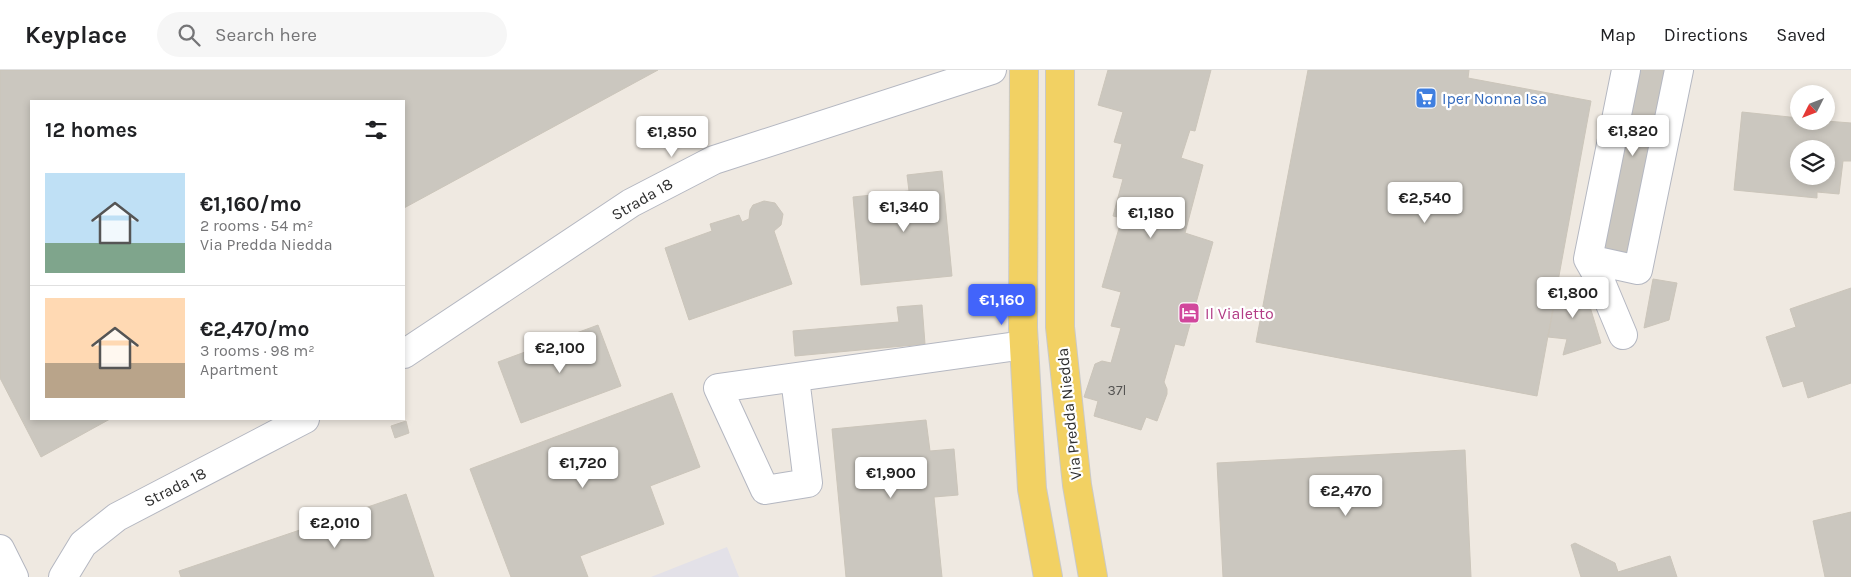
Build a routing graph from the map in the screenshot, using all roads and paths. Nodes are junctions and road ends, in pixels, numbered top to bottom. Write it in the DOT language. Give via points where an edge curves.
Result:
graph roads {
  1 [pos="992,70"];
  2 [pos="1024,70"];
  3 [pos="1060,70"];
  4 [pos="1626,70"];
  5 [pos="1679,70"];
  6 [pos="1588,259"];
  7 [pos="1623,335"];
  8 [pos="1024,346"];
  9 [pos="405,353"];
  10 [pos="795,378"];
  11 [pos="303,420"];
  12 [pos="0,549"];
  13 [pos="14,577"];
  14 [pos="64,577"];
  15 [pos="1048,577"];
  16 [pos="1093,577"];
  1 -- 9 [label="street, Strada 18" via="714,160 631,203"];
  2 -- 8 [label="main road"];
  3 -- 16 [label="main road, Via Predda Niedda" via="1060,327 1076,485"];
  4 -- 6 [label="street"];
  5 -- 6 [label="street" via="1638,270"];
  6 -- 7 [label="street"];
  8 -- 10 [label="street"];
  8 -- 15 [label="main road" via="1032,489"];
  11 -- 14 [label="street, Strada 18" via="117,517 83,544"];
  12 -- 13 [label="street"];
}
